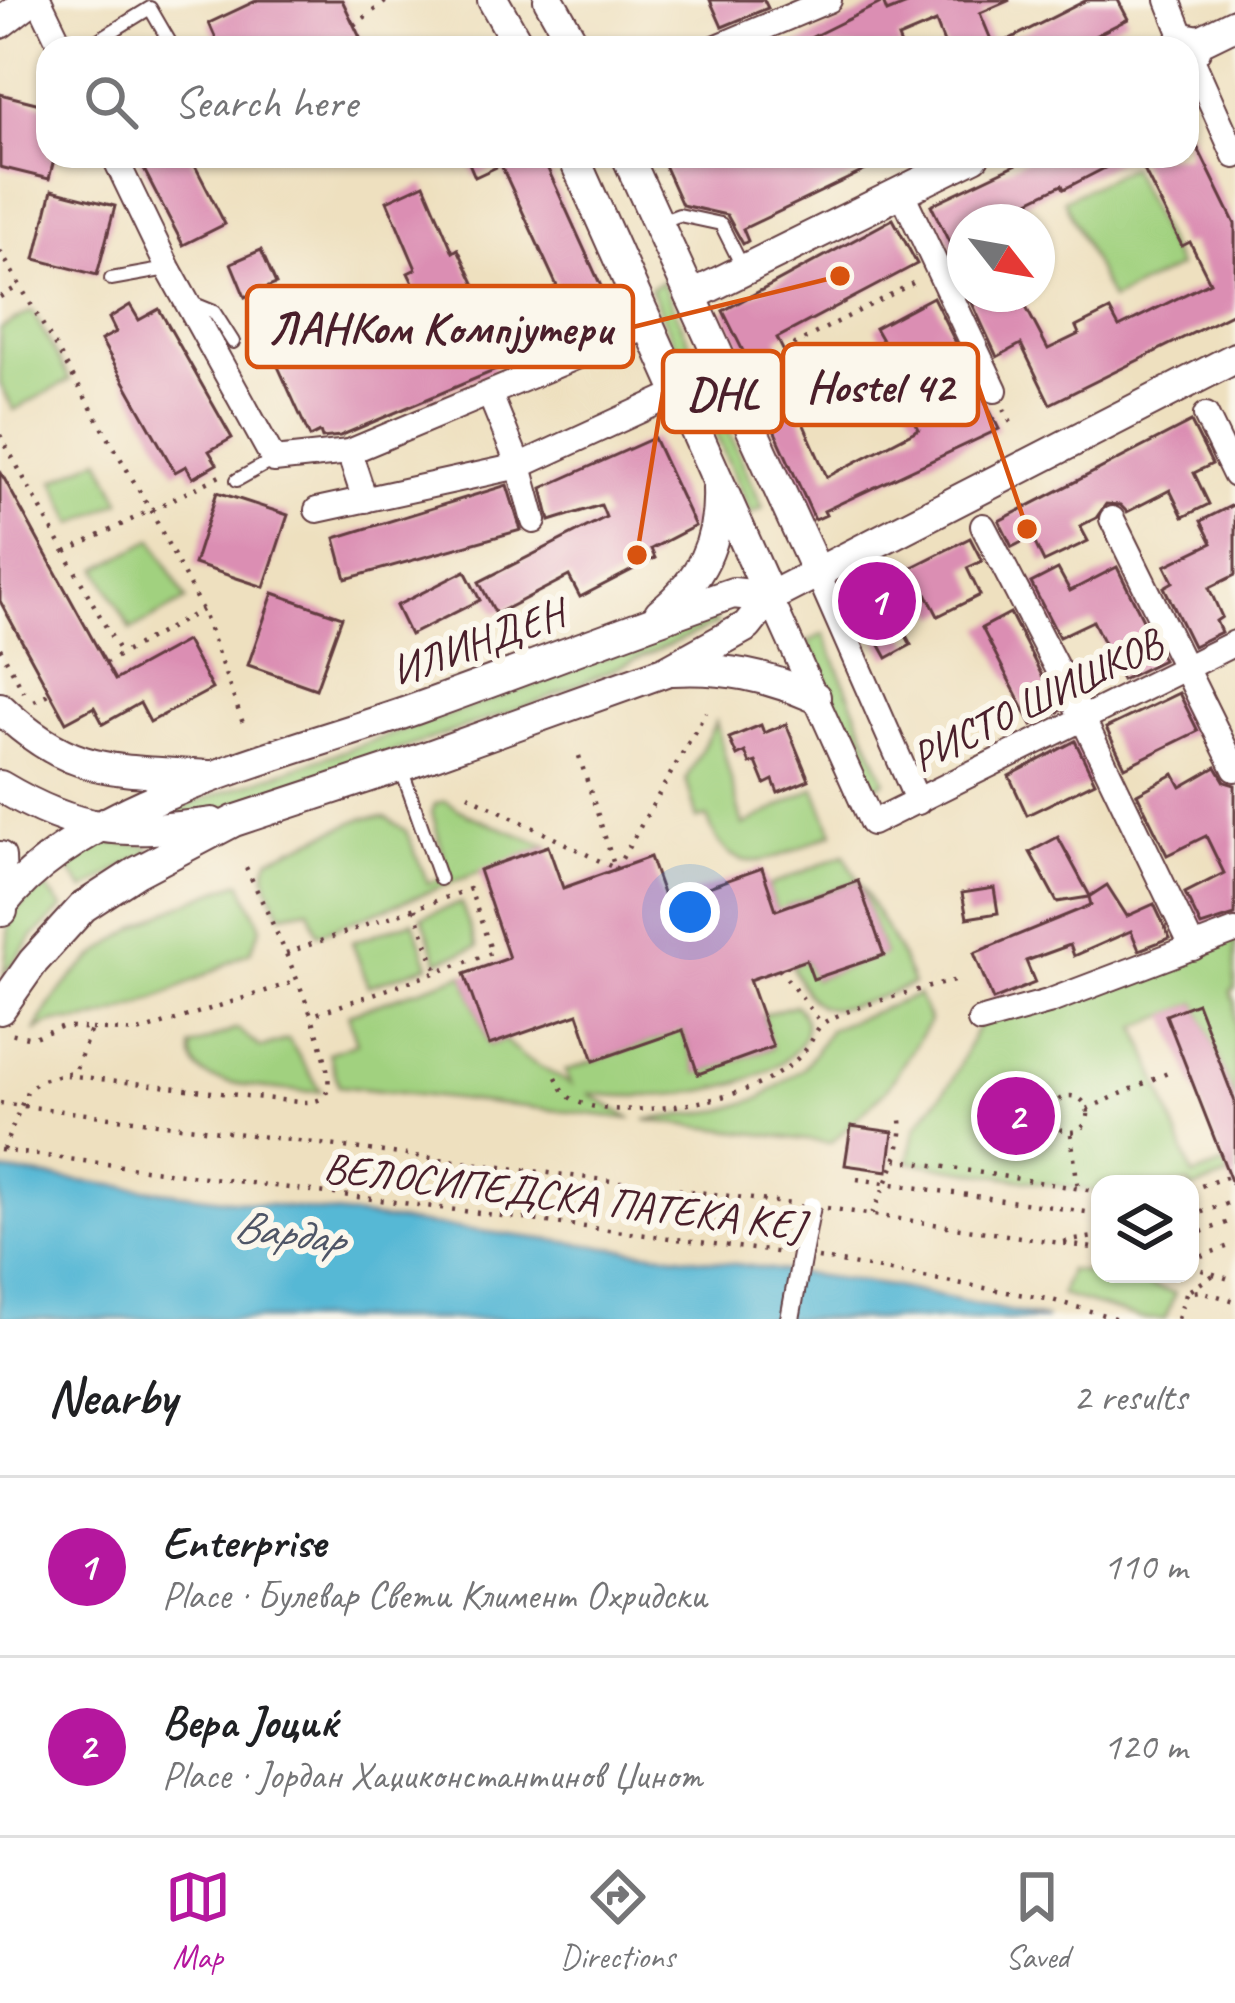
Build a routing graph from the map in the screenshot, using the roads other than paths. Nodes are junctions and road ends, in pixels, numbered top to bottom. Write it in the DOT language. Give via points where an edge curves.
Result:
graph roads {
  1 [pos="493,0"];
  2 [pos="549,0"];
  3 [pos="829,0"];
  4 [pos="1168,0"];
  5 [pos="40,7"];
  6 [pos="0,23"];
  7 [pos="1235,24"];
  8 [pos="56,36"];
  9 [pos="104,36"];
  10 [pos="166,36"];
  11 [pos="513,36"];
  12 [pos="569,36"];
  13 [pos="744,36"];
  14 [pos="1182,36"];
  15 [pos="1199,42"];
  16 [pos="1199,75"];
  17 [pos="1235,156"];
  18 [pos="120,168"];
  19 [pos="578,168"];
  20 [pos="633,168"];
  21 [pos="951,168"];
  22 [pos="902,193"];
  23 [pos="658,223"];
  24 [pos="168,268"];
  25 [pos="745,271"];
  26 [pos="111,279"];
  27 [pos="691,296"];
  28 [pos="185,300"];
  29 [pos="650,326"];
  30 [pos="232,342"];
  31 [pos="1235,358"];
  32 [pos="995,391"];
  33 [pos="680,392"];
  34 [pos="490,395"];
  35 [pos="1206,415"];
  36 [pos="350,452"];
  37 [pos="274,460"];
  38 [pos="519,466"];
  39 [pos="1235,476"];
  40 [pos="718,477"];
  41 [pos="237,480"];
  42 [pos="365,500"];
  43 [pos="316,510"];
  44 [pos="1112,519"];
  45 [pos="534,521"];
  46 [pos="983,526"];
  47 [pos="817,572"];
  48 [pos="770,597"];
  49 [pos="648,622"];
  50 [pos="1235,643"];
  51 [pos="1184,669"];
  52 [pos="666,671"];
  53 [pos="815,697"];
  54 [pos="15,706"];
  55 [pos="1083,719"];
  56 [pos="401,766"];
  57 [pos="1235,769"];
  58 [pos="214,776"];
  59 [pos="0,786"];
  60 [pos="918,802"];
  61 [pos="234,820"];
  62 [pos="95,829"];
  63 [pos="0,857"];
  64 [pos="440,879"];
  65 [pos="2,910"];
  66 [pos="1235,931"];
  67 [pos="1193,947"];
  68 [pos="5,1021"];
  69 [pos="980,1021"];
  70 [pos="811,1206"];
  71 [pos="790,1319"];
  1 -- 11 [label="street"];
  2 -- 12 [label="street"];
  3 -- 13 [label="street"];
  4 -- 14 [label="street"];
  5 -- 6 [label="street"];
  5 -- 8 [label="street"];
  7 -- 15 [label="street"];
  9 -- 10 [label="lane" via="150,8"];
  16 -- 17 [label="street"];
  18 -- 24 [label="street"];
  19 -- 29 [label="street"];
  20 -- 23 [label="street"];
  21 -- 22 [label="street"];
  22 -- 25 [label="street"];
  22 -- 32 [label="street"];
  23 -- 25 [label="lane" via="679,215 721,224"];
  23 -- 27 [label="street"];
  24 -- 26 [label="lane"];
  24 -- 28 [label="street"];
  25 -- 27 [label="street"];
  27 -- 47 [label="street"];
  28 -- 30 [label="lane" via="214,312"];
  28 -- 37 [label="street"];
  29 -- 33 [label="street"];
  29 -- 34 [label="street"];
  31 -- 47 [label="street, ИЛИНДЕН"];
  33 -- 38 [label="street"];
  33 -- 40 [label="street"];
  34 -- 36 [label="street"];
  34 -- 38 [label="street"];
  35 -- 39 [label="street"];
  36 -- 37 [label="street"];
  36 -- 42 [label="street"];
  37 -- 41 [label="lane"];
  38 -- 42 [label="street"];
  38 -- 45 [label="street"];
  40 -- 48 [label="street"];
  40 -- 49 [label="street" via="708,558"];
  42 -- 43 [label="street"];
  44 -- 51 [label="street"];
  46 -- 55 [label="street"];
  47 -- 48 [label="street, ИЛИНДЕН"];
  47 -- 60 [label="street"];
  48 -- 49 [label="street, ИЛИНДЕН" via="733,592"];
  48 -- 52 [label="street, ИЛИНДЕН" via="747,626"];
  48 -- 53 [label="street"];
  49 -- 58 [label="street, ИЛИНДЕН"];
  50 -- 51 [label="street, РИСТО ШИШКОВ"];
  51 -- 55 [label="street, РИСТО ШИШКОВ"];
  51 -- 57 [label="street"];
  52 -- 53 [label="street" via="741,672"];
  52 -- 56 [label="street, ИЛИНДЕН"];
  53 -- 60 [label="street, РИСТО ШИШКОВ" via="872,823"];
  54 -- 58 [label="street, ИЛИНДЕН" via="33,740 77,762"];
  55 -- 60 [label="street, РИСТО ШИШКОВ"];
  55 -- 67 [label="street"];
  56 -- 61 [label="street, ИЛИНДЕН"];
  56 -- 64 [label="lane"];
  58 -- 62 [label="street, ИЛИНДЕН"];
  59 -- 62 [label="street, ИЛИНДЕН"];
  61 -- 62 [label="street, ИЛИНДЕН"];
  61 -- 68 [label="street, ИЛИНДЕН" via="83,907 33,962"];
  62 -- 65 [label="street, ИЛИНДЕН"];
  63 -- 65 [label="street"];
  66 -- 67 [label="street"];
  67 -- 69 [label="street"];
  70 -- 71 [label="street, bridge"];
}
